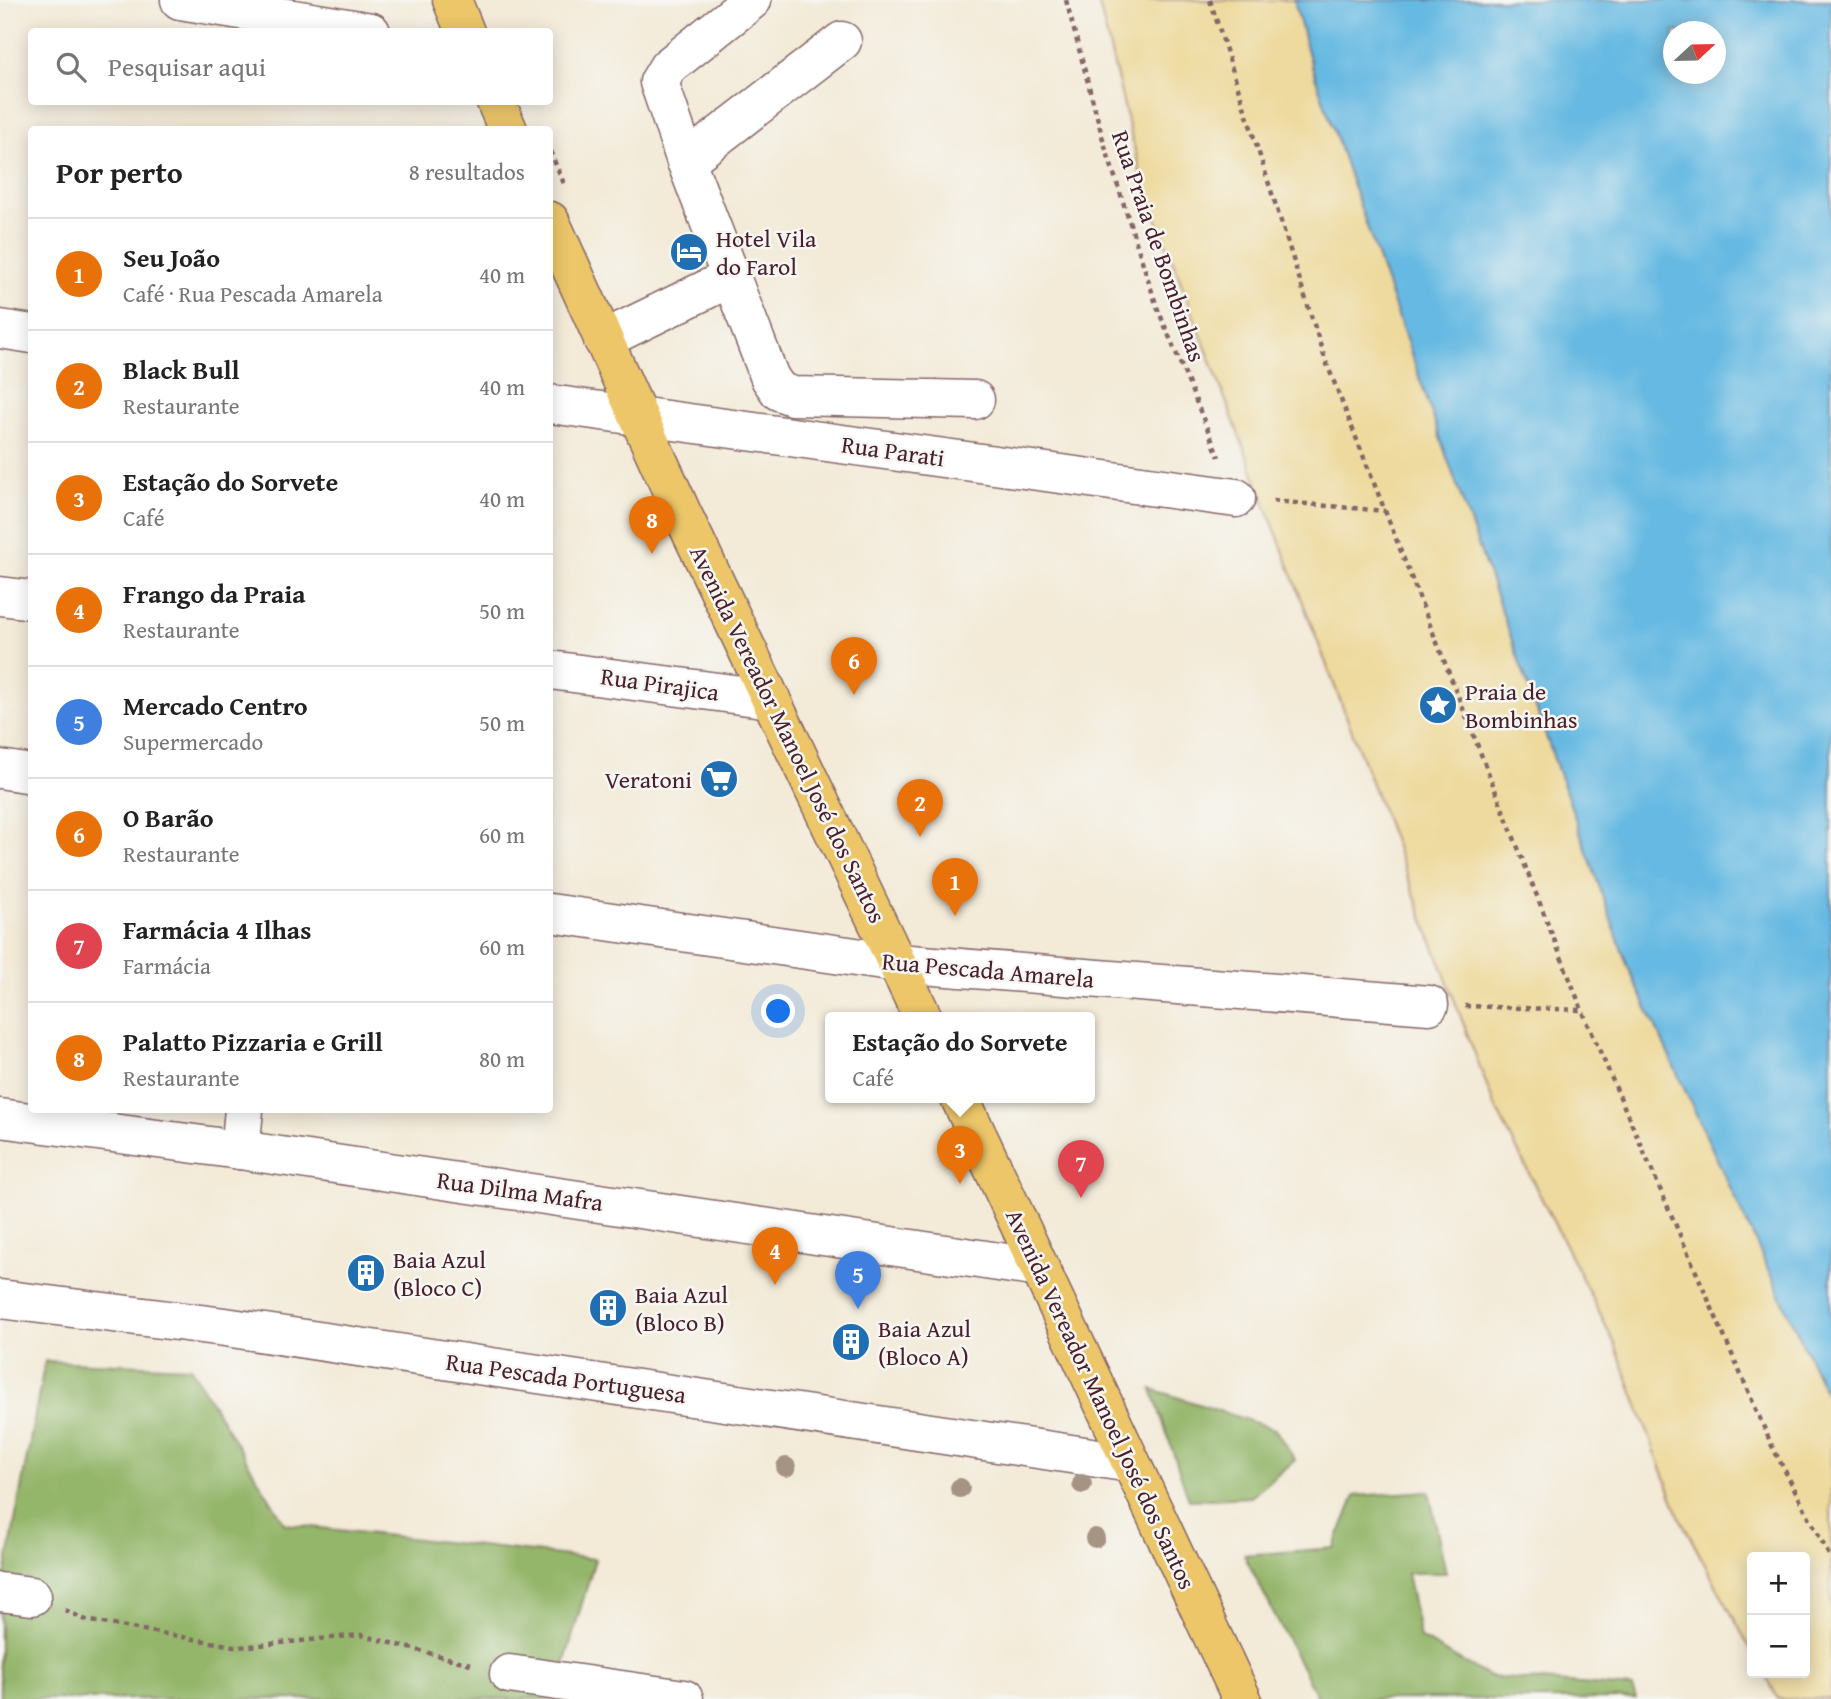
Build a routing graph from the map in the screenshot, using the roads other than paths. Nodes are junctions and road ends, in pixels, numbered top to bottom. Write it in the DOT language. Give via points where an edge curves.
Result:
graph roads {
  1 [pos="180,0"];
  2 [pos="452,0"];
  3 [pos="752,0"];
  4 [pos="347,28"];
  5 [pos="463,28"];
  6 [pos="842,41"];
  7 [pos="497,105"];
  8 [pos="506,126"];
  9 [pos="686,161"];
  10 [pos="553,228"];
  11 [pos="730,278"];
  12 [pos="0,329"];
  13 [pos="28,333"];
  14 [pos="603,340"];
  15 [pos="975,400"];
  16 [pos="553,404"];
  17 [pos="637,416"];
  18 [pos="1236,498"];
  19 [pos="0,596"];
  20 [pos="28,600"];
  21 [pos="553,670"];
  22 [pos="771,699"];
  23 [pos="0,769"];
  24 [pos="28,773"];
  25 [pos="553,913"];
  26 [pos="897,963"];
  27 [pos="1429,1005"];
  28 [pos="920,1012"];
  29 [pos="962,1103"];
  30 [pos="244,1113"];
  31 [pos="0,1118"];
  32 [pos="240,1150"];
  33 [pos="1040,1268"];
  34 [pos="0,1299"];
  35 [pos="1131,1463"];
  36 [pos="509,1674"];
  37 [pos="684,1699"];
  38 [pos="1242,1699"];
  1 -- 4 [label="street"];
  2 -- 5 [label="main road"];
  3 -- 9 [label="street" via="668,67 659,82"];
  6 -- 9 [label="street"];
  7 -- 8 [label="main road"];
  9 -- 11 [label="street"];
  10 -- 14 [label="main road, Avenida Vereador Manoel José dos Santos"];
  11 -- 14 [label="street"];
  11 -- 15 [label="street" via="779,391 792,396"];
  12 -- 13 [label="street"];
  14 -- 17 [label="main road, Avenida Vereador Manoel José dos Santos"];
  16 -- 17 [label="street, Rua Parati"];
  17 -- 18 [label="street, Rua Parati"];
  17 -- 22 [label="main road, Avenida Vereador Manoel José dos Santos"];
  19 -- 20 [label="street"];
  21 -- 22 [label="street, Rua Pirajica"];
  22 -- 26 [label="main road, Avenida Vereador Manoel José dos Santos"];
  23 -- 24 [label="street"];
  25 -- 26 [label="street, Rua Pescada Amarela"];
  26 -- 27 [label="street, Rua Pescada Amarela"];
  26 -- 28 [label="main road, Avenida Vereador Manoel José dos Santos"];
  29 -- 33 [label="main road, Avenida Vereador Manoel José dos Santos"];
  30 -- 32 [label="street"];
  31 -- 32 [label="street, Rua Dilma Mafra"];
  32 -- 33 [label="street, Rua Dilma Mafra"];
  33 -- 35 [label="main road, Avenida Vereador Manoel José dos Santos"];
  34 -- 35 [label="street, Rua Pescada Portuguesa" via="239,1329"];
  35 -- 38 [label="main road, Avenida Vereador Manoel José dos Santos"];
  36 -- 37 [label="street"];
}
